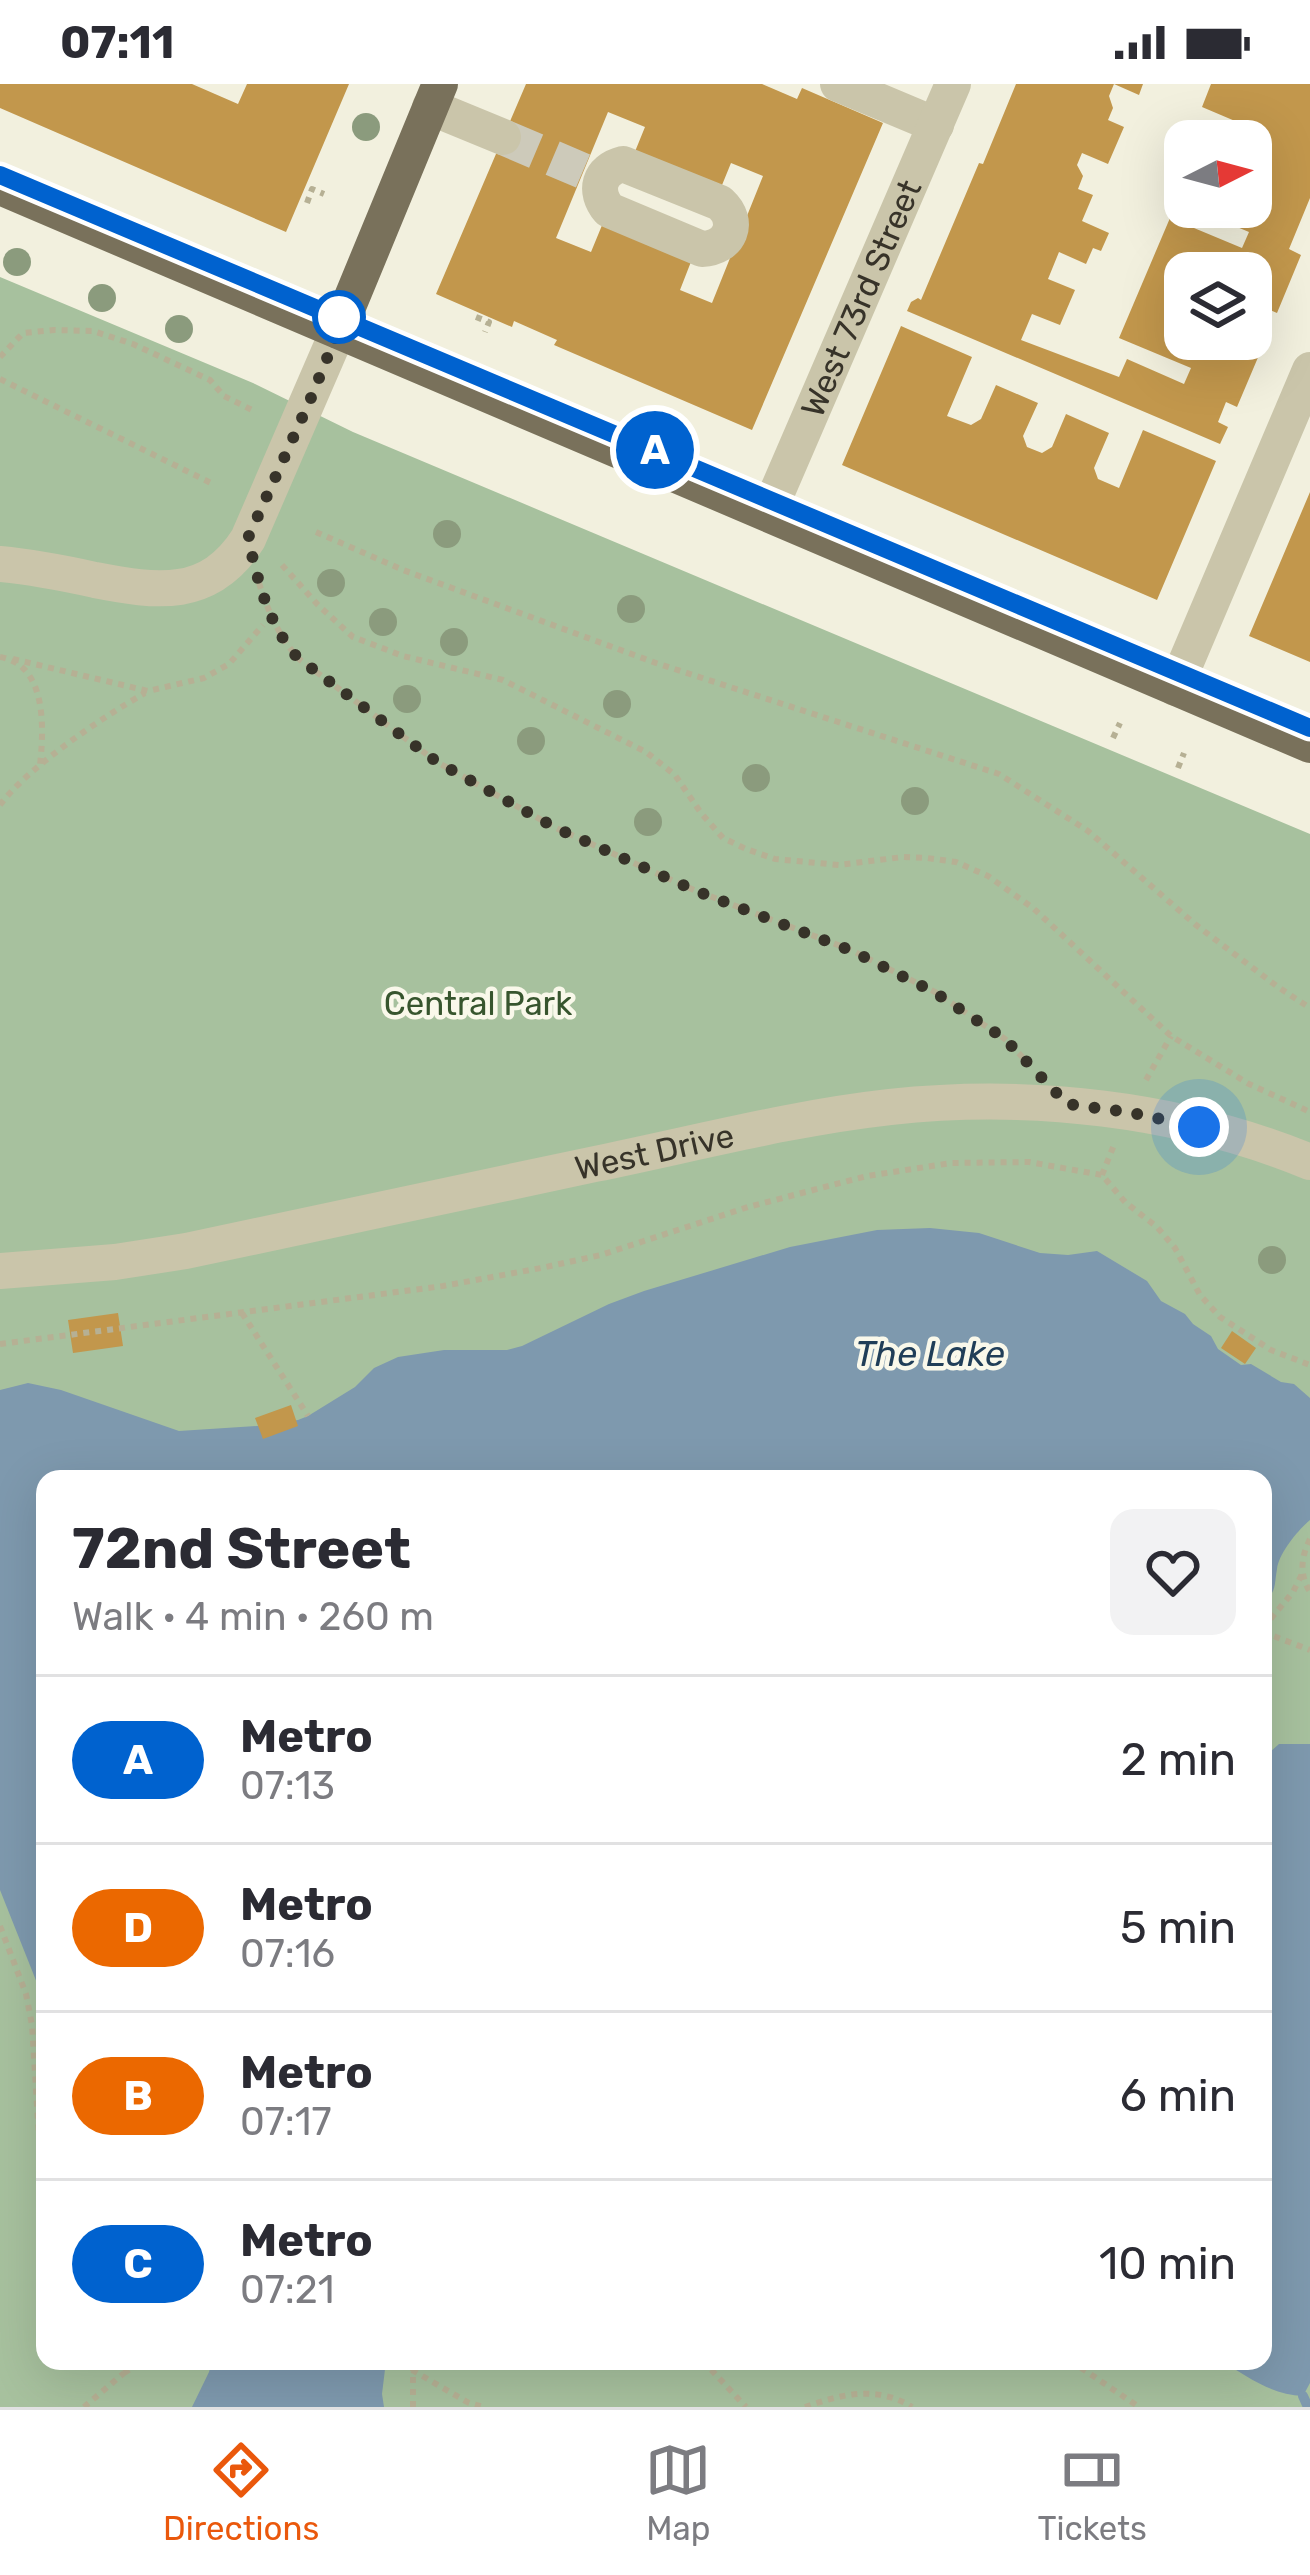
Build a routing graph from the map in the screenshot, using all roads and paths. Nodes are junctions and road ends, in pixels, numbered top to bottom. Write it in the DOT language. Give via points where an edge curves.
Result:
graph roads {
  1 [pos="838,84"];
  2 [pos="953,84"];
  3 [pos="435,95"];
  4 [pos="936,125"];
  5 [pos="503,137"];
  6 [pos="0,187"];
  7 [pos="324,194"];
  8 [pos="307,203"];
  9 [pos="476,316"];
  10 [pos="338,331"];
  11 [pos="485,332"];
  12 [pos="0,357"];
  13 [pos="1310,370"];
  14 [pos="0,379"];
  15 [pos="256,412"];
  16 [pos="213,484"];
  17 [pos="768,513"];
  18 [pos="316,532"];
  19 [pos="248,538"];
  20 [pos="0,564"];
  21 [pos="282,565"];
  22 [pos="263,625"];
  23 [pos="0,657"];
  24 [pos="13,659"];
  25 [pos="1175,688"];
  26 [pos="148,691"];
  27 [pos="1120,723"];
  28 [pos="1113,738"];
  29 [pos="1310,745"];
  30 [pos="1184,753"];
  31 [pos="40,768"];
  32 [pos="1178,768"];
  33 [pos="0,805"];
  34 [pos="1310,1008"];
  35 [pos="1171,1036"];
  36 [pos="1145,1082"];
  37 [pos="1067,1104"];
  38 [pos="1310,1112"];
  39 [pos="1115,1142"];
  40 [pos="1310,1162"];
  41 [pos="1102,1175"];
  42 [pos="0,1270"];
  43 [pos="242,1313"];
  44 [pos="0,1344"];
  45 [pos="1310,1365"];
  46 [pos="308,1416"];
  47 [pos="1310,1540"];
  48 [pos="1303,1572"];
  49 [pos="1310,1592"];
  50 [pos="1272,1619"];
  51 [pos="1272,1634"];
  52 [pos="1310,1650"];
  53 [pos="0,1926"];
  54 [pos="36,2088"];
  55 [pos="122,2370"];
  56 [pos="129,2370"];
  57 [pos="412,2370"];
  58 [pos="418,2370"];
  59 [pos="711,2370"];
  60 [pos="1084,2370"];
  61 [pos="124,2373"];
  62 [pos="84,2407"];
  63 [pos="413,2407"];
  64 [pos="484,2407"];
  65 [pos="746,2407"];
  66 [pos="805,2407"];
  67 [pos="912,2407"];
  68 [pos="1139,2407"];
  1 -- 4 [label="street"];
  2 -- 4 [label="street, West 73rd Street"];
  3 -- 5 [label="street"];
  3 -- 10 [label="main road"];
  4 -- 17 [label="street, West 73rd Street"];
  6 -- 10 [label="main road"];
  7 -- 8 [label="path" via="312,189"];
  9 -- 11 [label="path" via="489,322"];
  10 -- 17 [label="main road"];
  10 -- 19 [label="street"];
  12 -- 15 [label="path" via="23,333 93,331 210,380"];
  13 -- 25 [label="street"];
  14 -- 16 [label="path"];
  17 -- 25 [label="main road"];
  18 -- 34 [label="path" via="656,662 999,774 1088,831 1196,925"];
  19 -- 20 [label="street" via="206,580 172,589"];
  19 -- 37 [label="path" via="287,646 437,762 556,828 934,992 1005,1039"];
  21 -- 35 [label="path" via="353,637 503,680 646,752 675,775 723,838 746,849 838,865 927,858 988,876 1034,908"];
  22 -- 26 [label="path" via="229,664"];
  23 -- 24 [label="path"];
  24 -- 26 [label="path"];
  24 -- 31 [label="path" via="39,695"];
  25 -- 29 [label="main road"];
  26 -- 31 [label="path"];
  27 -- 28 [label="path"];
  30 -- 32 [label="path"];
  31 -- 33 [label="path"];
  35 -- 36 [label="path"];
  35 -- 38 [label="path"];
  37 -- 40 [label="street, West Drive" via="1199,1127"];
  37 -- 42 [label="street, West Drive" via="839,1114 186,1251"];
  39 -- 41 [label="path"];
  41 -- 43 [label="path" via="1029,1162 867,1176 601,1255"];
  41 -- 45 [label="path" via="1175,1248 1220,1317"];
  43 -- 44 [label="path"];
  43 -- 46 [label="path"];
  47 -- 48 [label="path"];
  48 -- 49 [label="path"];
  48 -- 50 [label="path"];
  51 -- 52 [label="path"];
  53 -- 54 [label="path" via="26,1994"];
  55 -- 61 [label="path"];
  56 -- 61 [label="path"];
  57 -- 63 [label="path"];
  58 -- 64 [label="path"];
  59 -- 65 [label="path"];
  60 -- 68 [label="path"];
  61 -- 62 [label="path"];
  66 -- 67 [label="path" via="869,2392"];
}
